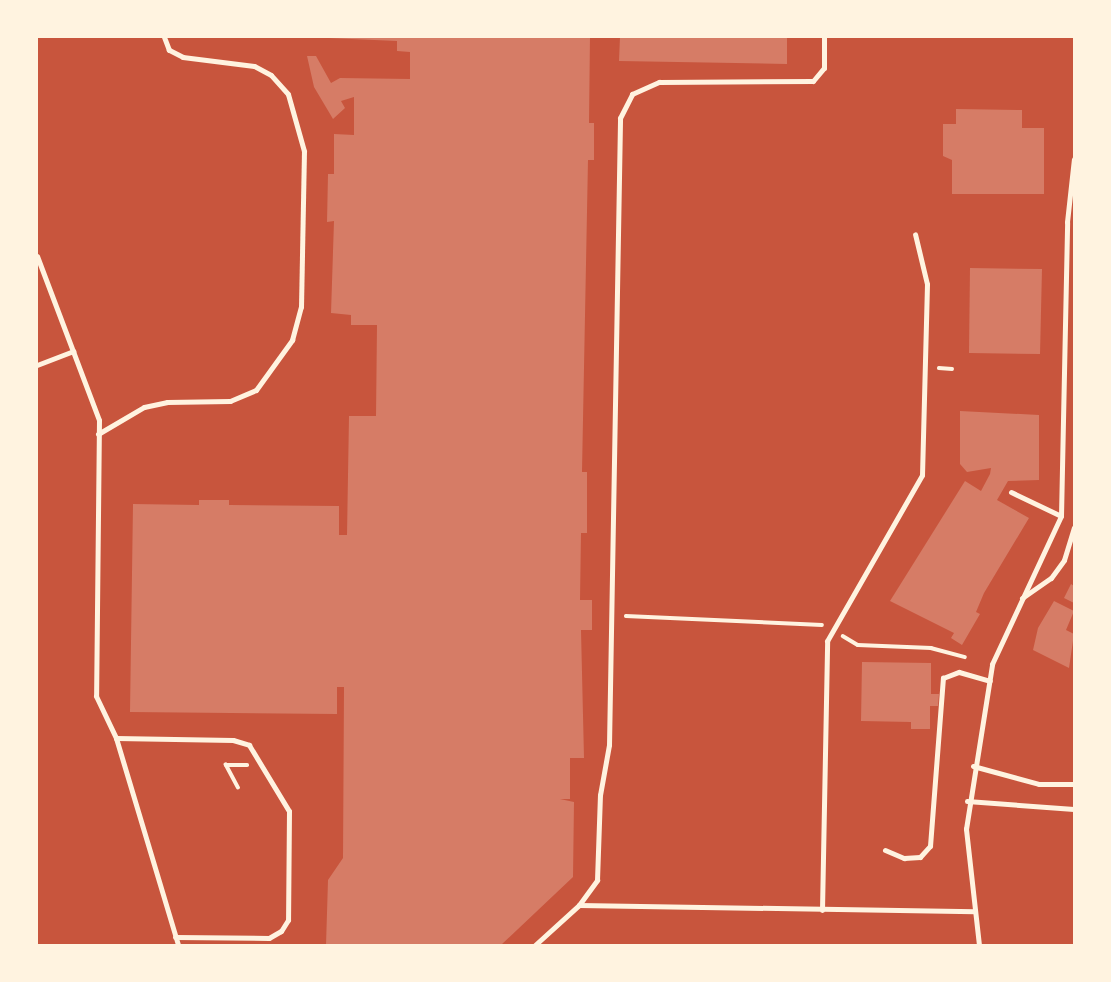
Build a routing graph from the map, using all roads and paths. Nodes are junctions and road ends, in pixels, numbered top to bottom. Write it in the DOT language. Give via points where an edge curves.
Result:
graph roads {
  1 [pos="164,37"];
  2 [pos="824,37"];
  3 [pos="1074,159"];
  4 [pos="915,234"];
  5 [pos="37,256"];
  6 [pos="73,351"];
  7 [pos="37,365"];
  8 [pos="939,368"];
  9 [pos="952,369"];
  10 [pos="99,434"];
  11 [pos="1011,492"];
  12 [pos="1061,516"];
  13 [pos="1074,528"];
  14 [pos="1020,600"];
  15 [pos="626,616"];
  16 [pos="822,625"];
  17 [pos="843,636"];
  18 [pos="965,657"];
  19 [pos="990,681"];
  20 [pos="116,738"];
  21 [pos="248,765"];
  22 [pos="973,766"];
  23 [pos="1074,783"];
  24 [pos="238,788"];
  25 [pos="967,801"];
  26 [pos="1074,809"];
  27 [pos="885,849"];
  28 [pos="579,905"];
  29 [pos="822,910"];
  30 [pos="975,911"];
  31 [pos="175,937"];
  32 [pos="178,945"];
  33 [pos="535,945"];
  34 [pos="979,945"];
  1 -- 10 [label="lane" via="169,50 183,57 254,65 288,94 304,151 301,307 292,340 256,390 230,401 144,407"];
  2 -- 28 [label="lane" via="824,68 813,81 659,82 632,94 620,118 609,745 600,795 597,880"];
  3 -- 12 [label="lane" via="1067,222"];
  4 -- 29 [label="lane" via="927,284 922,475 827,640"];
  5 -- 6 [label="lane"];
  6 -- 7 [label="lane"];
  6 -- 10 [label="lane" via="99,421"];
  8 -- 9 [label="path"];
  10 -- 20 [label="lane" via="96,696"];
  11 -- 12 [label="lane"];
  12 -- 14 [label="lane"];
  13 -- 14 [label="lane" via="1064,560 1051,578"];
  14 -- 19 [label="lane" via="992,664"];
  15 -- 16 [label="path"];
  17 -- 18 [label="path" via="858,645 931,649"];
  19 -- 22 [label="lane"];
  19 -- 27 [label="lane" via="959,672 943,678 930,846 920,856 904,858"];
  20 -- 31 [label="lane"];
  20 -- 31 [label="lane" via="233,740 249,745 289,811 288,920 281,931 269,938"];
  21 -- 24 [label="path" via="226,765"];
  22 -- 23 [label="lane" via="1039,784"];
  22 -- 25 [label="lane"];
  25 -- 26 [label="lane"];
  25 -- 30 [label="lane"];
  28 -- 29 [label="lane"];
  28 -- 33 [label="lane"];
  29 -- 30 [label="lane"];
  30 -- 34 [label="lane"];
  31 -- 32 [label="lane"];
}
